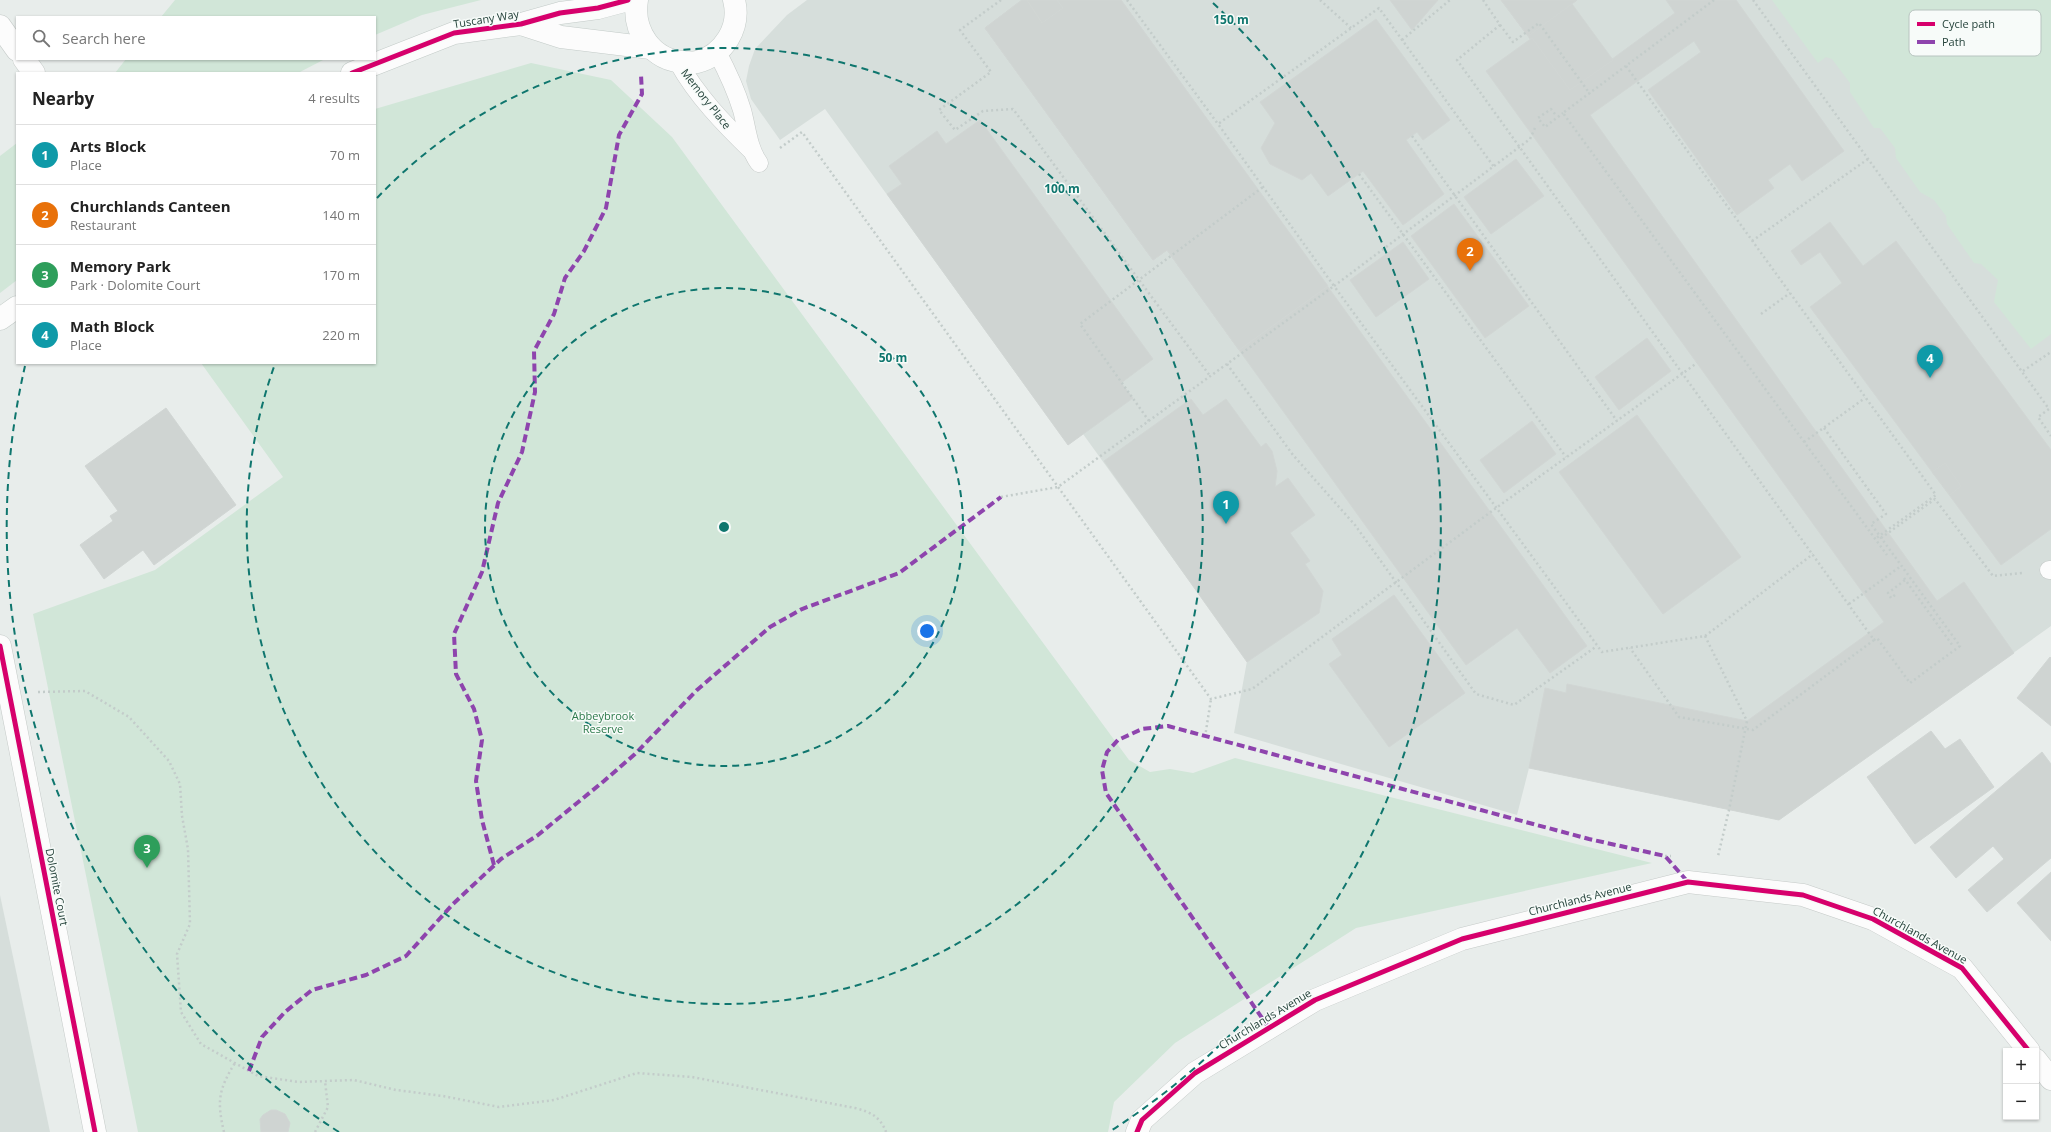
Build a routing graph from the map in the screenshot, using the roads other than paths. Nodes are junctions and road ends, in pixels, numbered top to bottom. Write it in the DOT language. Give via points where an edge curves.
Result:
graph roads {
  1 [pos="628,0"];
  2 [pos="637,0"];
  3 [pos="739,3"];
  4 [pos="521,24"];
  5 [pos="0,26"];
  6 [pos="651,48"];
  7 [pos="16,49"];
  8 [pos="716,52"];
  9 [pos="25,60"];
  10 [pos="678,62"];
  11 [pos="33,72"];
  12 [pos="355,72"];
  13 [pos="16,308"];
  14 [pos="0,319"];
  15 [pos="0,646"];
  16 [pos="2027,1048"];
  17 [pos="2039,1064"];
  18 [pos="2051,1079"];
  19 [pos="95,1132"];
  20 [pos="1137,1132"];
  1 -- 4 [label="street, Tuscany Way" via="598,8 560,13"];
  2 -- 6 [label="street" via="640,34"];
  3 -- 8 [label="street" via="728,40"];
  4 -- 6 [label="street, Tuscany Way" via="561,37"];
  4 -- 12 [label="street, Tuscany Way" via="454,33"];
  5 -- 7 [label="street"];
  6 -- 10 [label="street"];
  8 -- 10 [label="street" via="696,63"];
  8 -- 10 [label="lane, Memory Place" via="742,110 755,158 720,121"];
  9 -- 11 [label="street"];
  13 -- 14 [label="street"];
  15 -- 19 [label="street, Dolomite Court"];
  16 -- 20 [label="street, Churchlands Avenue" via="1962,968 1873,919 1803,895 1688,882 1462,939 1315,1000 1195,1072 1142,1120"];
  17 -- 18 [label="street"];
}
